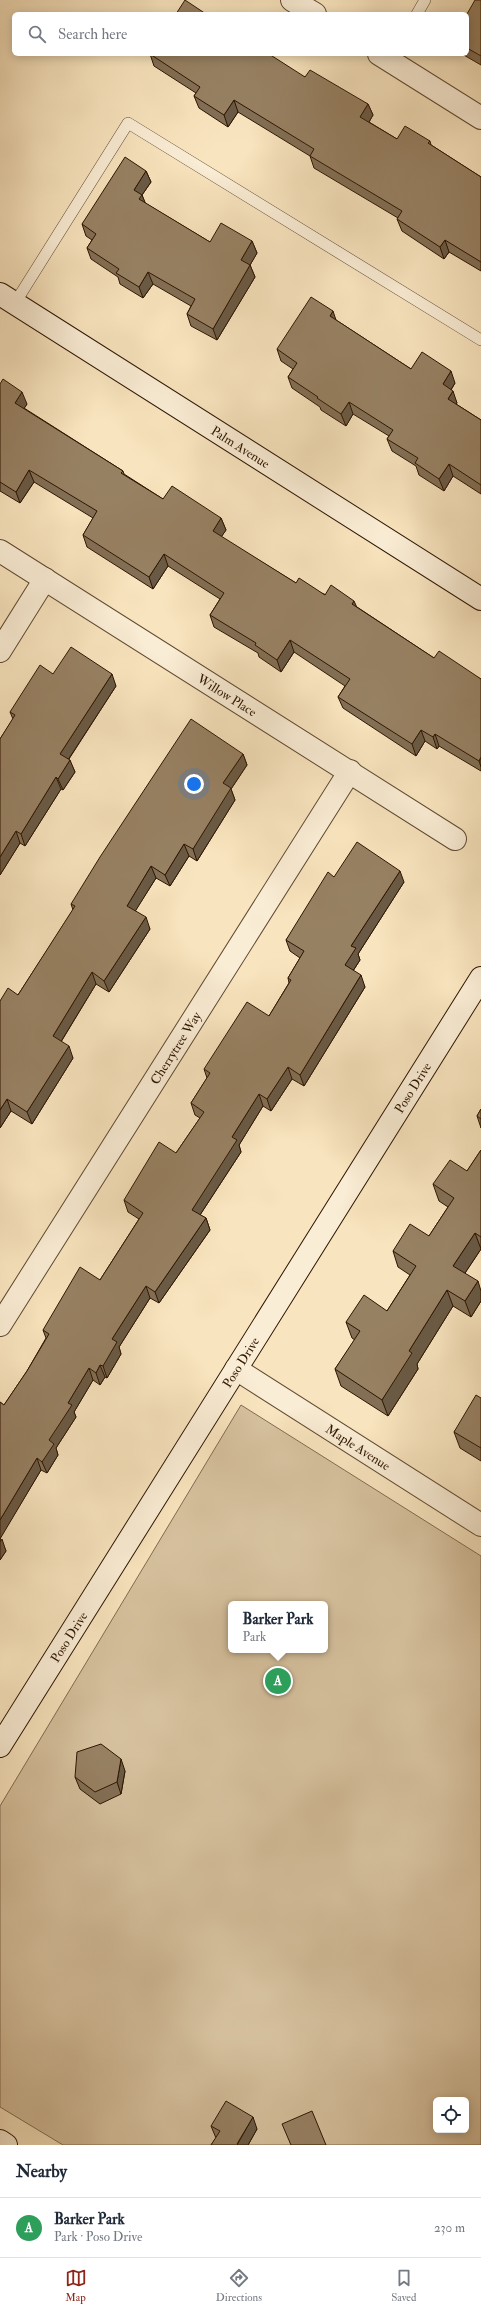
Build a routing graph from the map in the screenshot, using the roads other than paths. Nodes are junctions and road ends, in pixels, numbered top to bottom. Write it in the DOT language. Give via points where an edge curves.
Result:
graph roads {
  1 [pos="292,0"];
  2 [pos="425,0"];
  3 [pos="312,12"];
  4 [pos="417,12"];
  5 [pos="386,56"];
  6 [pos="481,118"];
  7 [pos="7,298"];
  8 [pos="481,340"];
  9 [pos="0,551"];
  10 [pos="45,579"];
  11 [pos="481,598"];
  12 [pos="0,651"];
  13 [pos="350,771"];
  14 [pos="456,839"];
  15 [pos="481,978"];
  16 [pos="0,1325"];
  17 [pos="236,1369"];
  18 [pos="481,1525"];
  19 [pos="0,1746"];
  20 [pos="0,2142"];
  21 [pos="6,2145"];
  1 -- 3 [label="street"];
  2 -- 4 [label="lane"];
  5 -- 6 [label="street"];
  7 -- 8 [label="lane" via="128,123"];
  7 -- 11 [label="street, Palm Avenue"];
  9 -- 10 [label="street, Willow Place"];
  10 -- 12 [label="street"];
  10 -- 13 [label="street, Willow Place"];
  13 -- 14 [label="street, Willow Place"];
  13 -- 16 [label="street, Cherrytree Way"];
  15 -- 17 [label="street, Poso Drive"];
  17 -- 18 [label="street, Maple Avenue"];
  17 -- 19 [label="street, Poso Drive"];
  20 -- 21 [label="street"];
}
